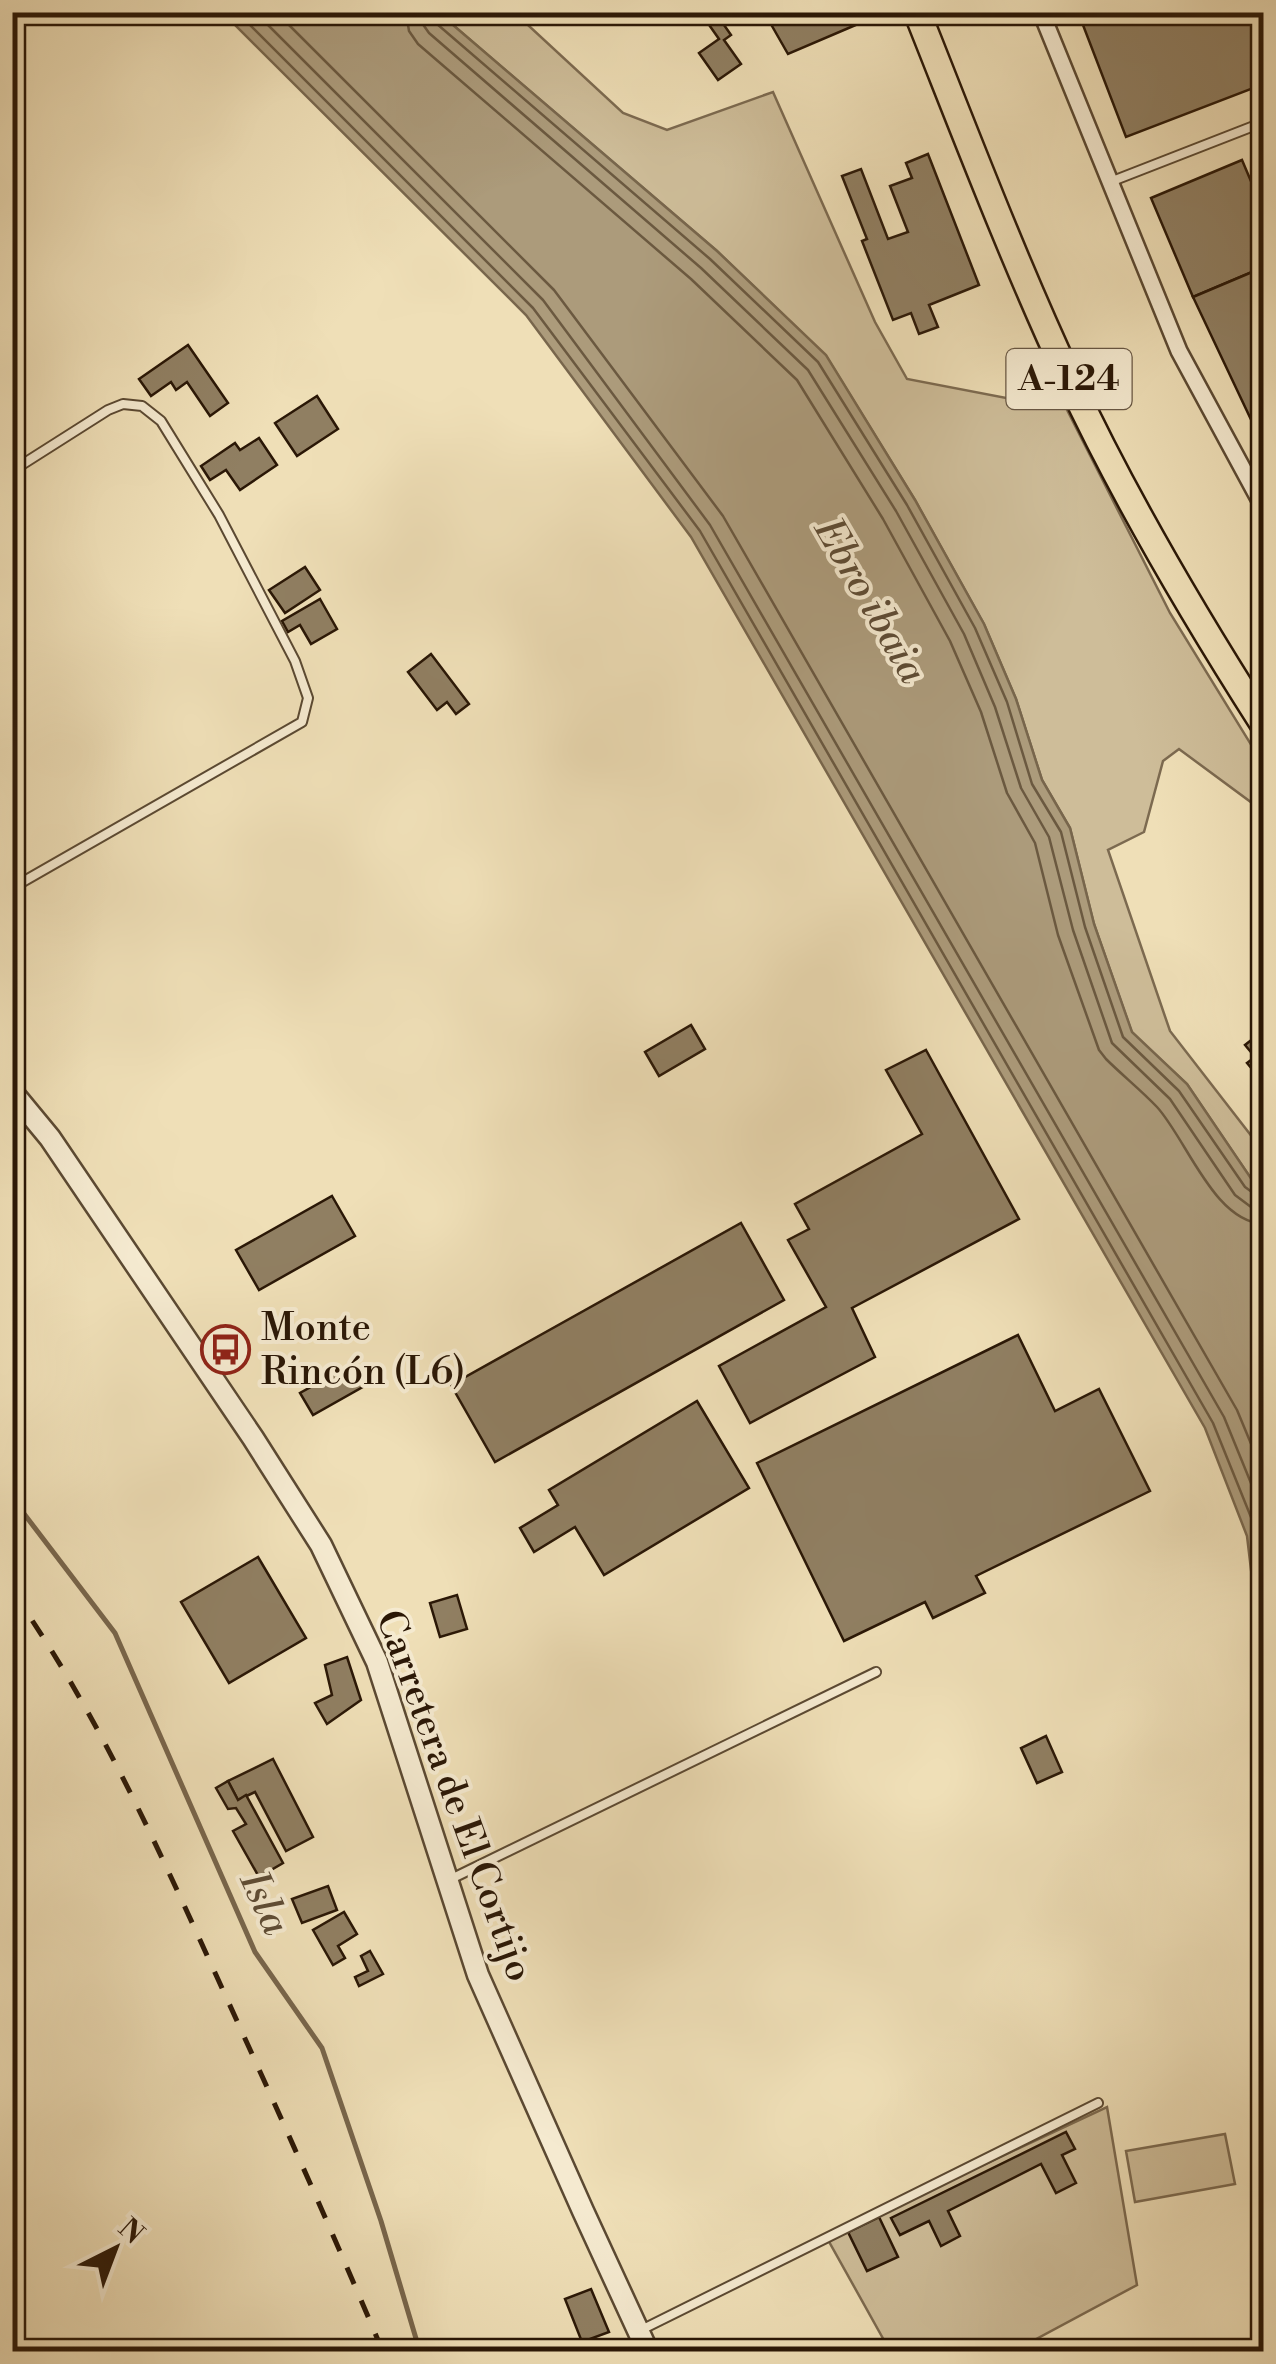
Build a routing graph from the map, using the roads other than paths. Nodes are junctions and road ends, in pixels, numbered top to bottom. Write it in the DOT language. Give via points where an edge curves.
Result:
graph roads {
  1 [pos="917,12"];
  2 [pos="1041,12"];
  3 [pos="1264,122"];
  4 [pos="1110,182"];
  5 [pos="12,472"];
  6 [pos="1264,508"];
  7 [pos="1264,725"];
  8 [pos="12,888"];
  9 [pos="12,1092"];
  10 [pos="876,1672"];
  11 [pos="448,1881"];
  12 [pos="1098,2103"];
  13 [pos="639,2331"];
  14 [pos="648,2352"];
  1 -- 7 [label="main road, A-124" via="1069,380 1171,572"];
  2 -- 4 [label="street"];
  3 -- 4 [label="lane"];
  4 -- 6 [label="street" via="1179,351"];
  5 -- 8 [label="lane" via="108,410 142,406 161,421 220,515 308,698 302,722"];
  9 -- 11 [label="street, Carretera de El Cortijo" via="50,1138 321,1546 377,1662"];
  10 -- 11 [label="lane"];
  11 -- 13 [label="street, Carretera de El Cortijo" via="478,1975"];
  12 -- 13 [label="lane"];
  13 -- 14 [label="street, Carretera de El Cortijo"];
}
